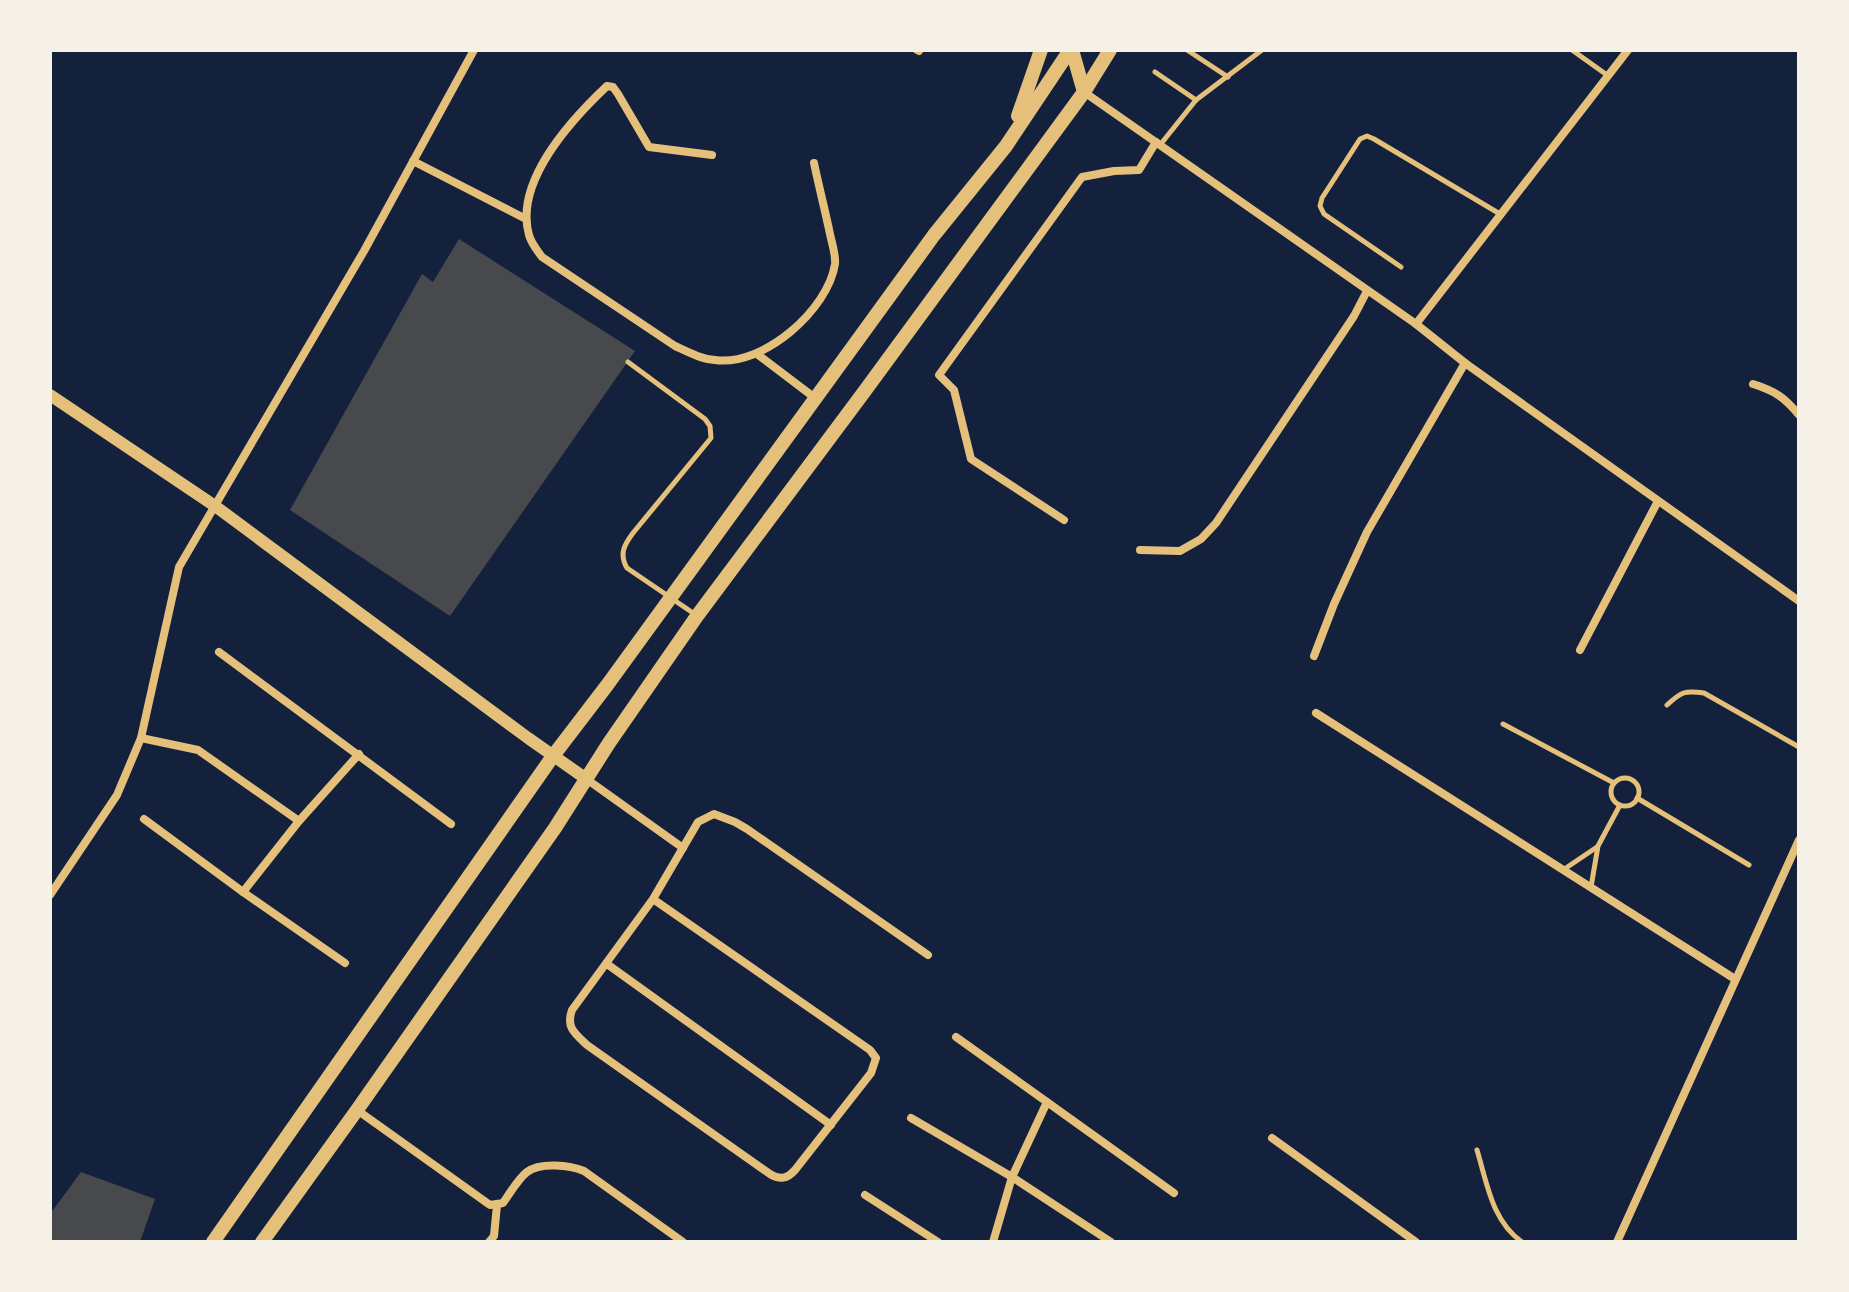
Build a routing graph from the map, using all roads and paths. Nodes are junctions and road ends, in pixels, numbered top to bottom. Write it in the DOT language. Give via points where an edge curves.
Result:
graph roads {
  1 [pos="474,50"];
  2 [pos="1041,50"];
  3 [pos="1071,50"];
  4 [pos="1110,50"];
  5 [pos="1187,50"];
  6 [pos="1262,50"];
  7 [pos="1572,50"];
  8 [pos="1628,50"];
  9 [pos="1155,72"];
  10 [pos="1608,76"];
  11 [pos="1228,77"];
  12 [pos="1084,92"];
  13 [pos="1196,100"];
  14 [pos="1158,143"];
  15 [pos="1006,146"];
  16 [pos="712,155"];
  17 [pos="413,161"];
  18 [pos="814,163"];
  19 [pos="1501,215"];
  20 [pos="526,219"];
  21 [pos="1401,267"];
  22 [pos="1367,291"];
  23 [pos="1416,324"];
  24 [pos="757,354"];
  25 [pos="628,362"];
  26 [pos="1465,363"];
  27 [pos="1753,384"];
  28 [pos="50,395"];
  29 [pos="815,398"];
  30 [pos="1799,415"];
  31 [pos="1658,501"];
  32 [pos="215,506"];
  33 [pos="1064,520"];
  34 [pos="1140,550"];
  35 [pos="671,597"];
  36 [pos="1799,601"];
  37 [pos="697,616"];
  38 [pos="1580,650"];
  39 [pos="219,652"];
  40 [pos="1314,656"];
  41 [pos="1667,705"];
  42 [pos="1316,713"];
  43 [pos="1503,724"];
  44 [pos="141,738"];
  45 [pos="1799,747"];
  46 [pos="359,754"];
  47 [pos="553,756"];
  48 [pos="585,778"];
  49 [pos="1614,783"];
  50 [pos="1637,798"];
  51 [pos="1620,805"];
  52 [pos="144,819"];
  53 [pos="299,821"];
  54 [pos="451,824"];
  55 [pos="1799,840"];
  56 [pos="1598,846"];
  57 [pos="683,848"];
  58 [pos="1749,865"];
  59 [pos="1563,870"];
  60 [pos="1591,888"];
  61 [pos="243,892"];
  62 [pos="50,895"];
  63 [pos="653,899"];
  64 [pos="928,955"];
  65 [pos="345,963"];
  66 [pos="607,964"];
  67 [pos="1735,979"];
  68 [pos="956,1037"];
  69 [pos="1047,1102"];
  70 [pos="357,1110"];
  71 [pos="911,1118"];
  72 [pos="831,1125"];
  73 [pos="1272,1138"];
  74 [pos="1477,1150"];
  75 [pos="1012,1177"];
  76 [pos="1174,1193"];
  77 [pos="865,1195"];
  78 [pos="497,1205"];
  79 [pos="213,1242"];
  80 [pos="262,1242"];
  81 [pos="489,1242"];
  82 [pos="683,1242"];
  83 [pos="938,1242"];
  84 [pos="993,1242"];
  85 [pos="1111,1242"];
  86 [pos="1416,1242"];
  87 [pos="1522,1242"];
  88 [pos="1617,1242"];
  1 -- 17 [label="street"];
  2 -- 15 [label="main road"];
  3 -- 12 [label="main road"];
  3 -- 15 [label="main road"];
  4 -- 12 [label="main road"];
  5 -- 11 [label="lane"];
  6 -- 11 [label="lane"];
  7 -- 10 [label="lane"];
  8 -- 10 [label="street"];
  9 -- 13 [label="lane"];
  10 -- 19 [label="street"];
  11 -- 13 [label="lane"];
  12 -- 14 [label="street"];
  12 -- 37 [label="main road"];
  13 -- 14 [label="lane"];
  14 -- 22 [label="street"];
  14 -- 33 [label="street" via="1139,170 1082,177 939,375 954,390 971,459"];
  15 -- 29 [label="main road"];
  16 -- 20 [label="street" via="649,147 618,94 607,86 546,157"];
  17 -- 20 [label="street"];
  17 -- 32 [label="street"];
  18 -- 24 [label="street" via="836,261 830,284 801,321"];
  19 -- 21 [label="lane" via="1374,139 1360,139 1320,206"];
  19 -- 23 [label="street"];
  20 -- 24 [label="street" via="530,239 542,257 675,346 717,361"];
  22 -- 23 [label="street"];
  22 -- 34 [label="street" via="1216,523 1180,551"];
  23 -- 26 [label="street"];
  24 -- 29 [label="street"];
  25 -- 35 [label="lane" via="705,419 712,433 624,548 627,568"];
  26 -- 31 [label="street"];
  26 -- 40 [label="street" via="1367,532"];
  27 -- 30 [label="street" via="1773,390"];
  28 -- 32 [label="street"];
  29 -- 35 [label="main road"];
  31 -- 36 [label="street"];
  31 -- 38 [label="street"];
  32 -- 44 [label="street" via="179,567"];
  32 -- 47 [label="street"];
  35 -- 37 [label="lane"];
  35 -- 47 [label="main road"];
  37 -- 48 [label="main road"];
  39 -- 46 [label="street"];
  41 -- 45 [label="lane" via="1687,691 1704,693"];
  42 -- 59 [label="street"];
  43 -- 49 [label="lane"];
  44 -- 53 [label="street" via="198,750"];
  44 -- 62 [label="street" via="117,795"];
  46 -- 53 [label="street"];
  46 -- 54 [label="street"];
  47 -- 48 [label="street"];
  47 -- 79 [label="main road"];
  48 -- 57 [label="street"];
  48 -- 70 [label="main road"];
  49 -- 50 [label="lane" via="1632,780"];
  49 -- 51 [label="lane" via="1612,796"];
  50 -- 51 [label="lane"];
  50 -- 58 [label="lane"];
  51 -- 56 [label="lane"];
  52 -- 61 [label="street"];
  53 -- 61 [label="street"];
  55 -- 67 [label="street"];
  56 -- 59 [label="lane"];
  56 -- 60 [label="lane"];
  57 -- 63 [label="street"];
  57 -- 64 [label="street" via="698,822 714,814 723,817"];
  59 -- 60 [label="street"];
  60 -- 67 [label="street"];
  61 -- 65 [label="street"];
  63 -- 66 [label="street"];
  63 -- 72 [label="street" via="873,1053 871,1073"];
  66 -- 72 [label="street"];
  66 -- 72 [label="street" via="569,1020 587,1045 778,1178 791,1174"];
  67 -- 88 [label="street"];
  68 -- 69 [label="street"];
  69 -- 75 [label="street"];
  69 -- 76 [label="street"];
  70 -- 78 [label="street"];
  70 -- 80 [label="main road"];
  71 -- 75 [label="street"];
  73 -- 86 [label="street"];
  74 -- 87 [label="lane" via="1494,1209"];
  75 -- 84 [label="street"];
  75 -- 85 [label="street"];
  77 -- 83 [label="street"];
  78 -- 81 [label="street"];
  78 -- 82 [label="street" via="529,1171 570,1166"];
}
